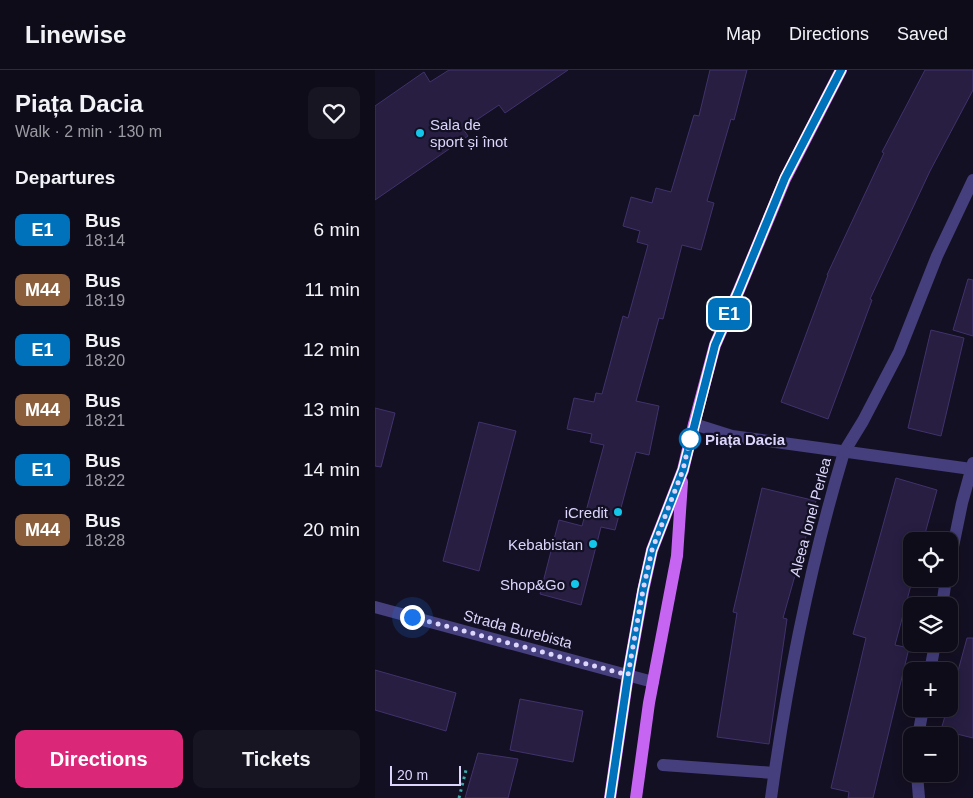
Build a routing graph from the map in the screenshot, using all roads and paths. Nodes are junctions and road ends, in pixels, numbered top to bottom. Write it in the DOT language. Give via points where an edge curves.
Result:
graph roads {
  1 [pos="841,70"];
  2 [pos="973,180"];
  3 [pos="694,424"];
  4 [pos="844,452"];
  5 [pos="972,466"];
  6 [pos="683,470"];
  7 [pos="956,532"];
  8 [pos="375,607"];
  9 [pos="628,675"];
  10 [pos="653,682"];
  11 [pos="663,765"];
  12 [pos="466,770"];
  13 [pos="774,773"];
  14 [pos="918,782"];
  15 [pos="459,798"];
  16 [pos="610,798"];
  17 [pos="636,798"];
  18 [pos="771,798"];
  19 [pos="919,798"];
  1 -- 3 [label="main road" via="785,178 715,345"];
  2 -- 4 [label="street, Aleea Ionel Perlea" via="937,256 899,352"];
  3 -- 4 [label="street" via="732,436"];
  3 -- 6 [label="main road"];
  4 -- 5 [label="street"];
  4 -- 13 [label="street, Aleea Ionel Perlea" via="808,586"];
  5 -- 7 [label="street"];
  6 -- 9 [label="main road" via="652,550"];
  6 -- 10 [label="main road" via="677,556"];
  8 -- 9 [label="street, Strada Burebista"];
  9 -- 10 [label="street, Strada Burebista"];
  9 -- 16 [label="main road"];
  10 -- 17 [label="main road"];
  11 -- 13 [label="street"];
  12 -- 15 [label="path"];
  13 -- 18 [label="street, Aleea Ionel Perlea"];
  14 -- 19 [label="street"];
}
